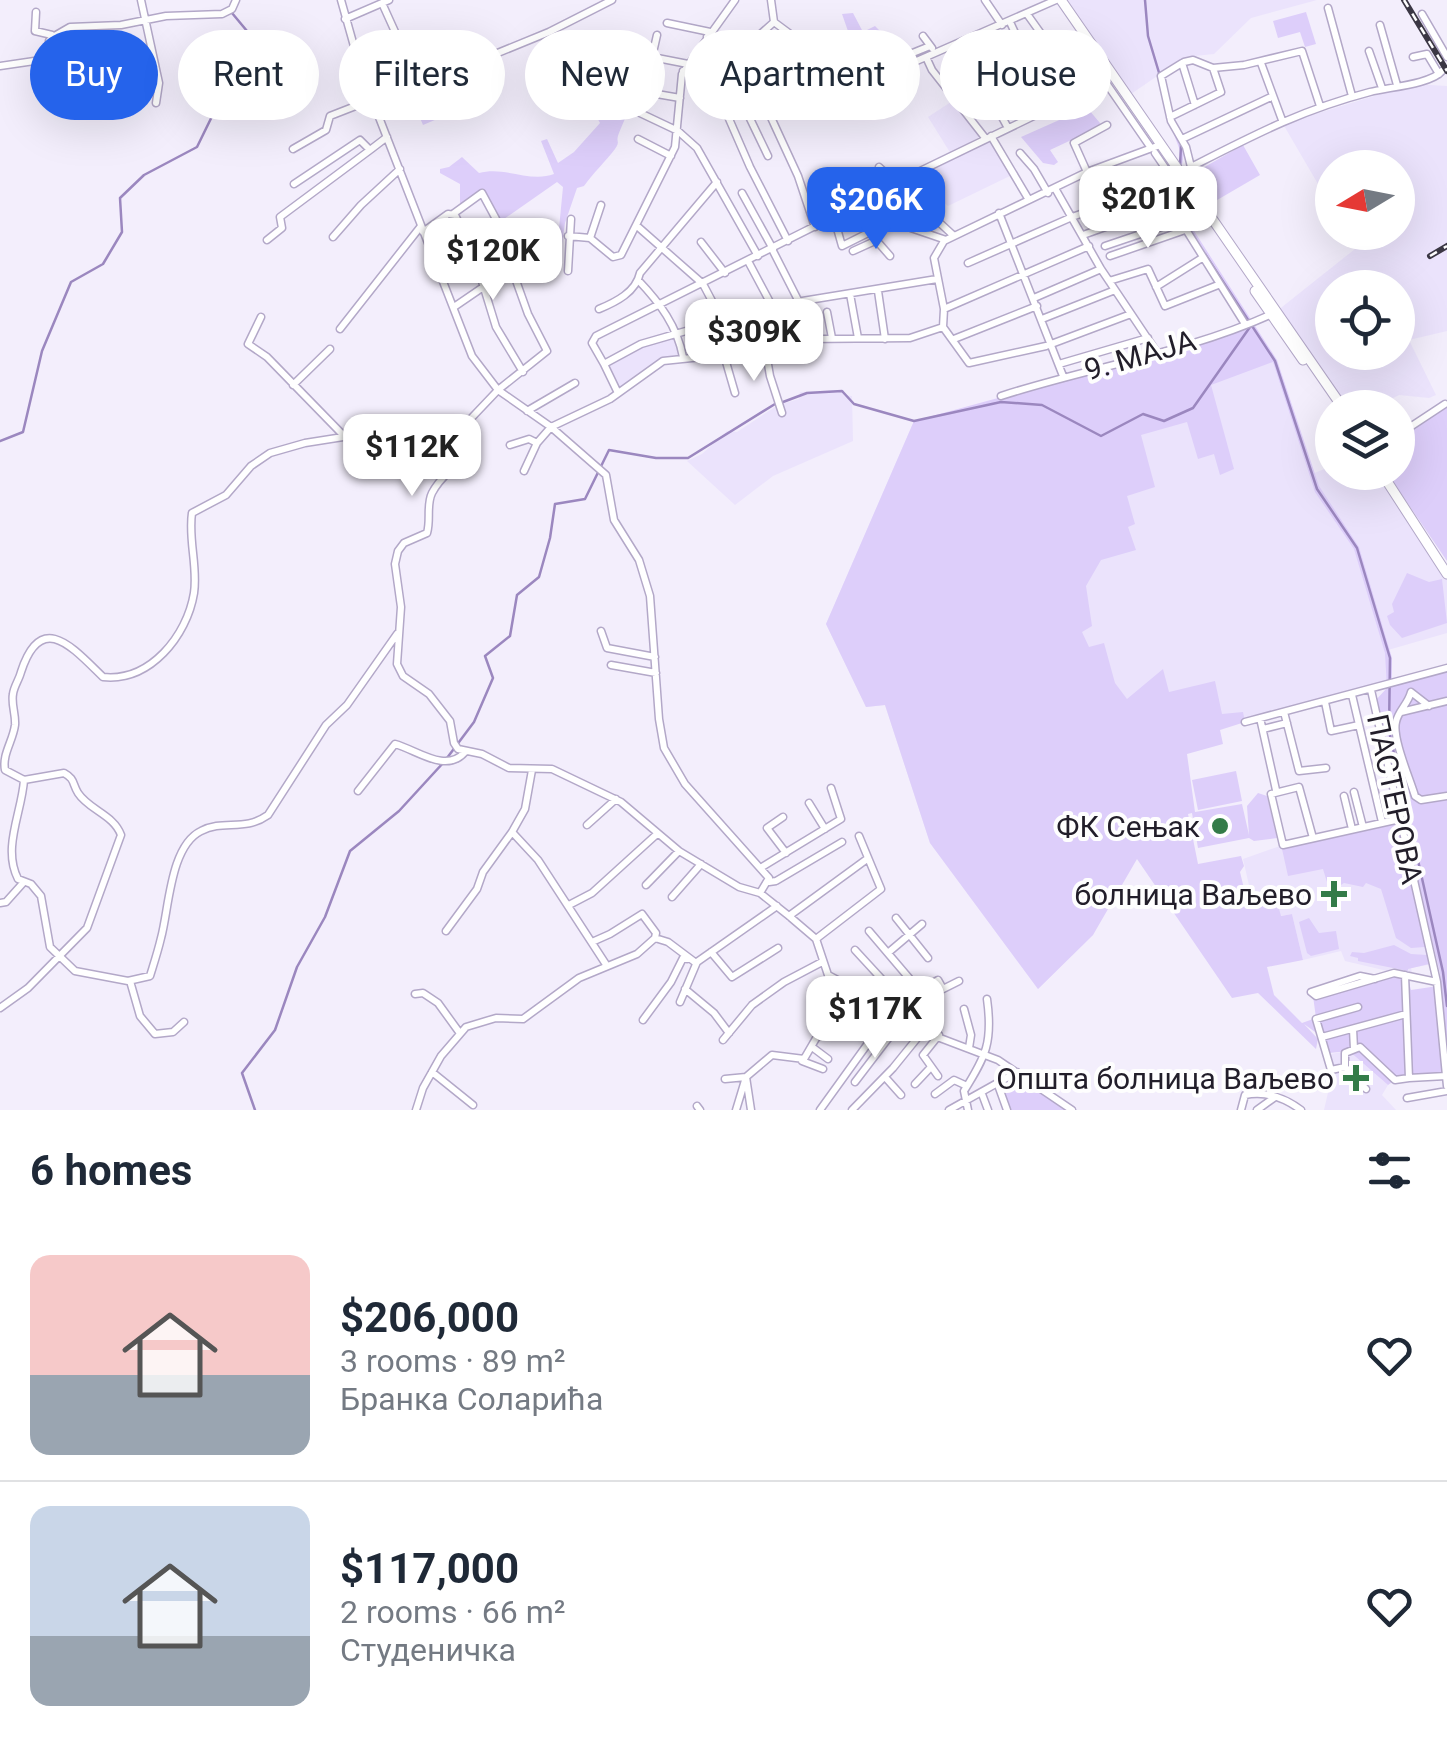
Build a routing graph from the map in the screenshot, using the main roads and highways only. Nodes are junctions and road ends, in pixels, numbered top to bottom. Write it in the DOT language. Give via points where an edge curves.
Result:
graph roads {
  1 [pos="1057,0"];
  2 [pos="1156,148"];
  3 [pos="1327,390"];
  4 [pos="1395,490"];
  5 [pos="1397,490"];
  6 [pos="1447,561"];
  7 [pos="1447,574"];
  1 -- 2 [label="main road"];
  1 -- 2 [label="main road"];
  2 -- 3 [label="main road"];
  4 -- 7 [label="main road"];
  5 -- 6 [label="main road"];
}
